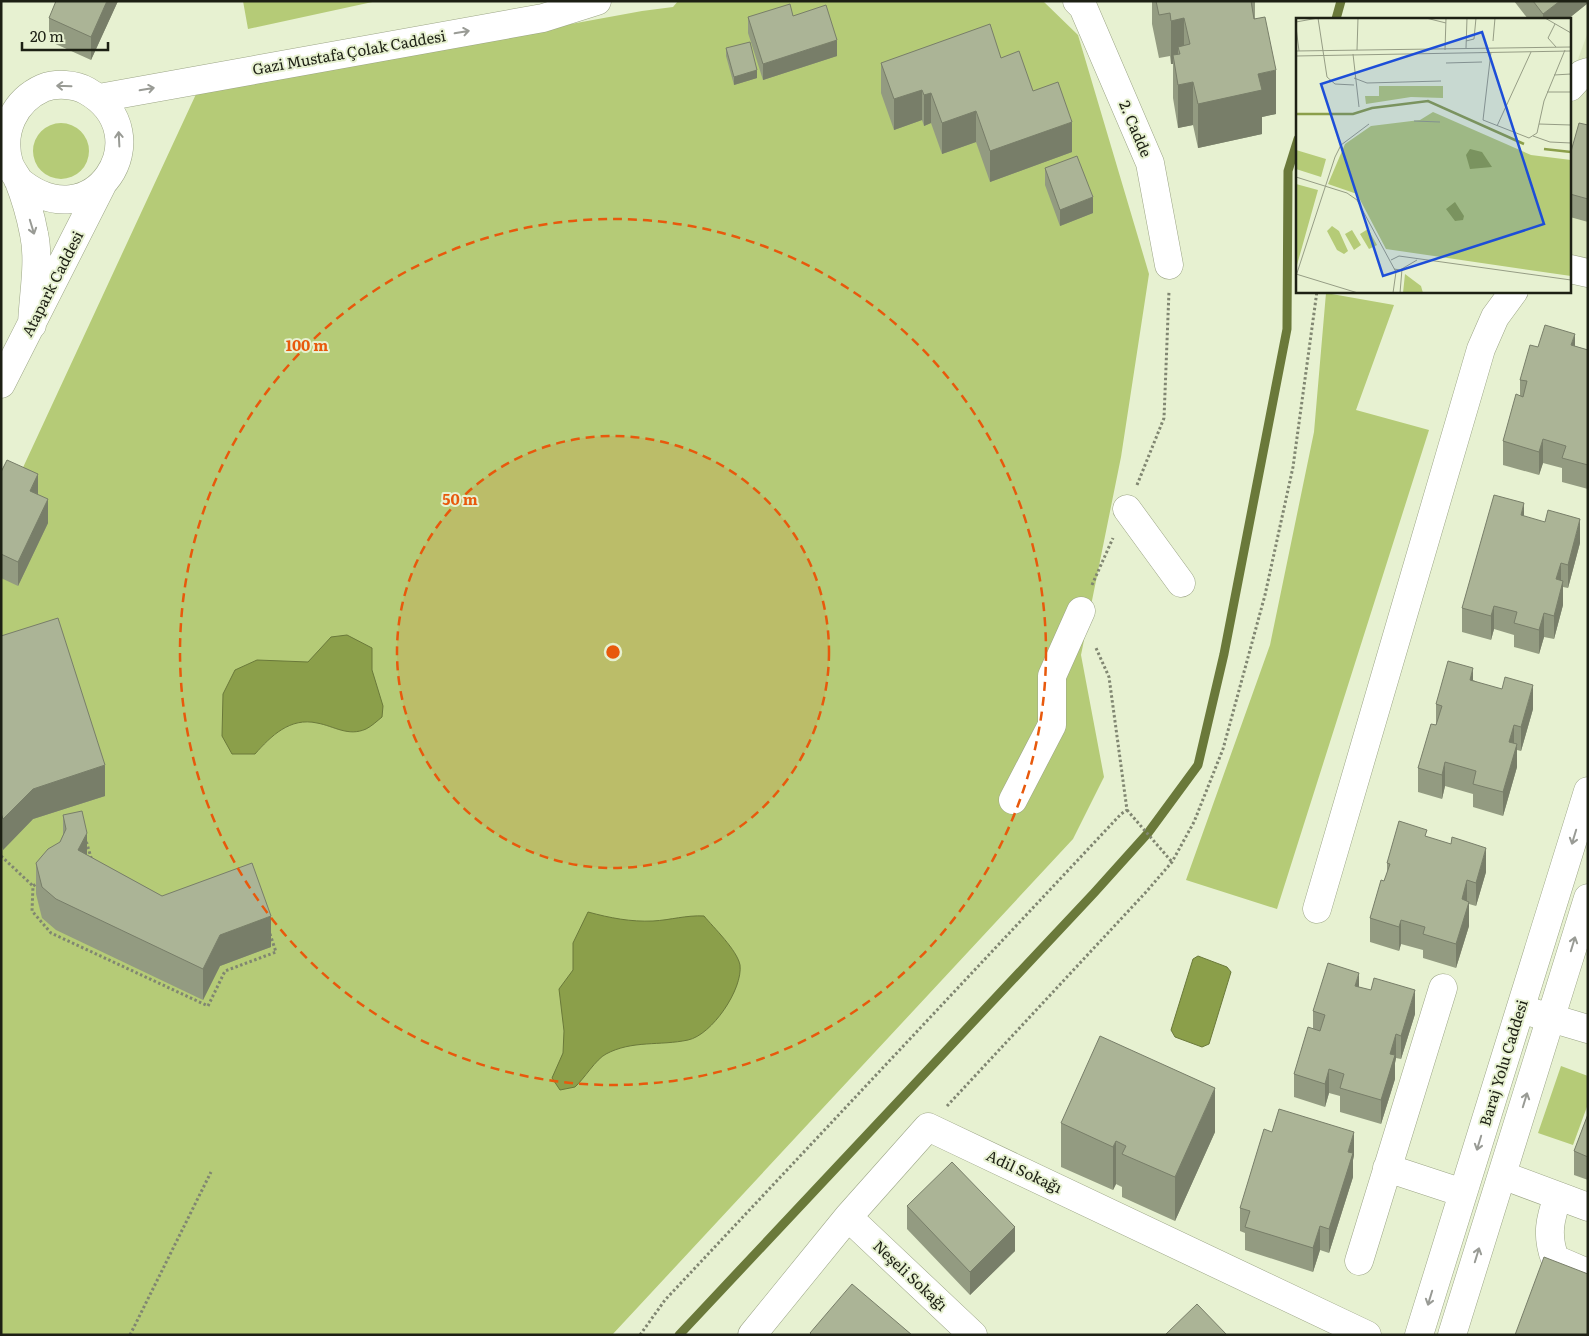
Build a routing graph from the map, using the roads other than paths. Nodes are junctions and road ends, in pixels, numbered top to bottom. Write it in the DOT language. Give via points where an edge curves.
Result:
graph roads {
  1 [pos="597,1"];
  2 [pos="1077,1"];
  3 [pos="1588,72"];
  4 [pos="1572,85"];
  5 [pos="28,96"];
  6 [pos="99,98"];
  7 [pos="1,104"];
  8 [pos="9,168"];
  9 [pos="104,183"];
  10 [pos="1169,265"];
  11 [pos="1572,269"];
  12 [pos="1588,273"];
  13 [pos="1513,292"];
  14 [pos="32,325"];
  15 [pos="1,384"];
  16 [pos="1127,509"];
  17 [pos="1181,583"];
  18 [pos="1081,611"];
  19 [pos="1588,790"];
  20 [pos="1013,800"];
  21 [pos="1588,898"];
  22 [pos="1317,909"];
  23 [pos="1442,988"];
  24 [pos="1521,1009"];
  25 [pos="1550,1018"];
  26 [pos="1588,1029"];
  27 [pos="1387,1168"];
  28 [pos="1502,1175"];
  29 [pos="1463,1193"];
  30 [pos="1558,1196"];
  31 [pos="1588,1207"];
  32 [pos="848,1217"];
  33 [pos="1359,1261"];
  34 [pos="1588,1273"];
  35 [pos="752,1335"];
  36 [pos="973,1335"];
  37 [pos="1367,1335"];
  38 [pos="1419,1335"];
  39 [pos="1452,1335"];
  6 -- 1 [label="street, Gazi Mustafa Çolak Caddesi, one-way" via="543,18"];
  2 -- 10 [label="street, 2. Cadde" via="1150,163"];
  3 -- 4 [label="street"];
  6 -- 5 [label="street, one-way" via="82,88 64,85 45,87"];
  5 -- 7 [label="street"];
  5 -- 8 [label="street" via="15,109 7,126 5,145"];
  9 -- 6 [label="street, one-way" via="115,168 120,149 119,130 111,112"];
  8 -- 9 [label="street" via="33,192 50,199 70,200 88,194"];
  8 -- 14 [label="street, one-way" via="34,235"];
  9 -- 14 [label="street, Atapark Caddesi"];
  11 -- 12 [label="street"];
  13 -- 22 [label="street" via="1495,317 1481,350"];
  14 -- 15 [label="street, Atapark Caddesi"];
  16 -- 17 [label="street"];
  18 -- 20 [label="street" via="1052,676 1052,725"];
  19 -- 24 [label="street, Baraj Yolu Caddesi, one-way"];
  25 -- 21 [label="street, Baraj Yolu Caddesi, one-way"];
  23 -- 27 [label="street"];
  24 -- 25 [label="street"];
  24 -- 29 [label="street, Baraj Yolu Caddesi, one-way"];
  25 -- 26 [label="street"];
  28 -- 25 [label="street, Baraj Yolu Caddesi, one-way"];
  27 -- 29 [label="street"];
  27 -- 33 [label="street"];
  28 -- 30 [label="street"];
  39 -- 28 [label="street, Baraj Yolu Caddesi, one-way"];
  29 -- 38 [label="street, Baraj Yolu Caddesi, one-way"];
  30 -- 31 [label="street"];
  30 -- 34 [label="street" via="1549,1223 1550,1245 1555,1259"];
  32 -- 35 [label="street"];
  32 -- 36 [label="street, Neşeli Sokağı"];
  32 -- 37 [label="street, Adil Sokağı" via="928,1127"];
}
